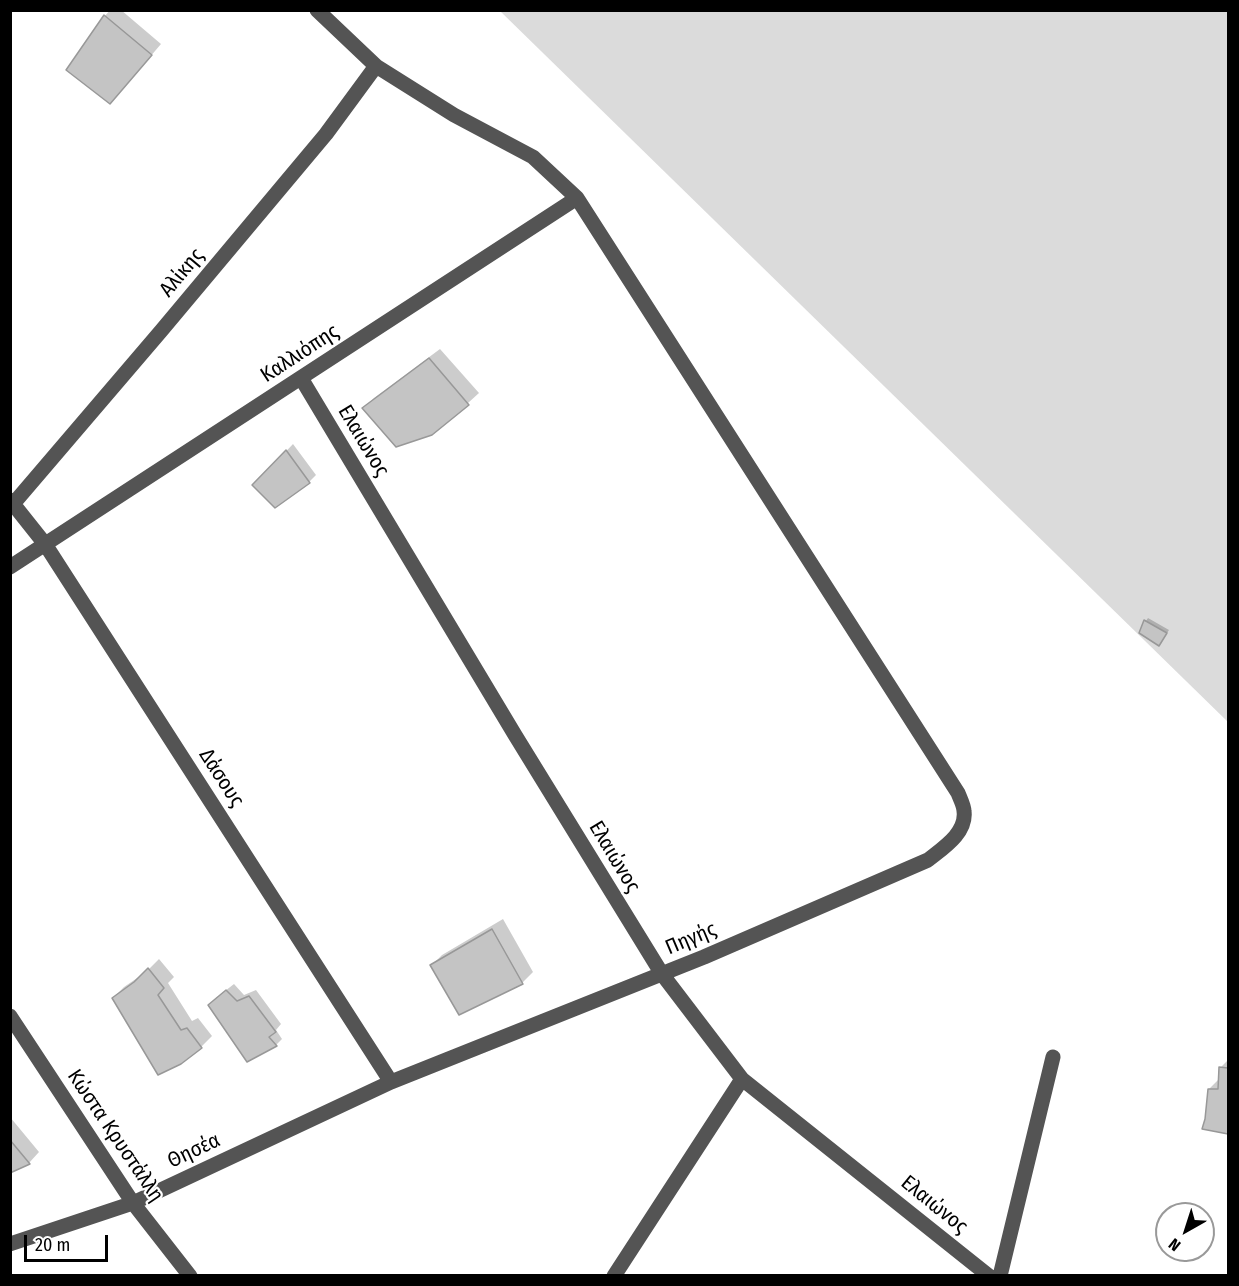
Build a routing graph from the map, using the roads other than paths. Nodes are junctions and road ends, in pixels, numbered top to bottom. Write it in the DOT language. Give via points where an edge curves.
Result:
graph roads {
  1 [pos="317,10"];
  2 [pos="376,66"];
  3 [pos="577,198"];
  4 [pos="301,378"];
  5 [pos="12,502"];
  6 [pos="45,544"];
  7 [pos="10,567"];
  8 [pos="662,974"];
  9 [pos="10,1016"];
  10 [pos="1053,1057"];
  11 [pos="742,1079"];
  12 [pos="391,1082"];
  13 [pos="133,1203"];
  14 [pos="10,1244"];
  15 [pos="190,1275"];
  16 [pos="614,1275"];
  17 [pos="988,1275"];
  18 [pos="1000,1275"];
  1 -- 2 [label="street"];
  2 -- 3 [label="street" via="454,115 533,157"];
  2 -- 5 [label="street, Αλίκης" via="326,134"];
  3 -- 4 [label="street, Καλλιόπης"];
  3 -- 8 [label="street, Πηγής" via="958,793 964,812 962,829 928,860"];
  4 -- 6 [label="street, Καλλιόπης"];
  4 -- 8 [label="street, Ελαιώνος"];
  5 -- 6 [label="street, Δάσους"];
  6 -- 7 [label="street, Καλλιόπης"];
  6 -- 12 [label="street, Δάσους"];
  8 -- 11 [label="street, Ελαιώνος"];
  8 -- 12 [label="street, Πηγής"];
  9 -- 13 [label="street, Κώστα Κρυστάλλη"];
  10 -- 18 [label="street"];
  11 -- 16 [label="street"];
  11 -- 17 [label="street, Ελαιώνος"];
  12 -- 13 [label="street, Θησέα"];
  13 -- 14 [label="street, Θησέα"];
  13 -- 15 [label="street, Κώστα Κρυστάλλη"];
}
